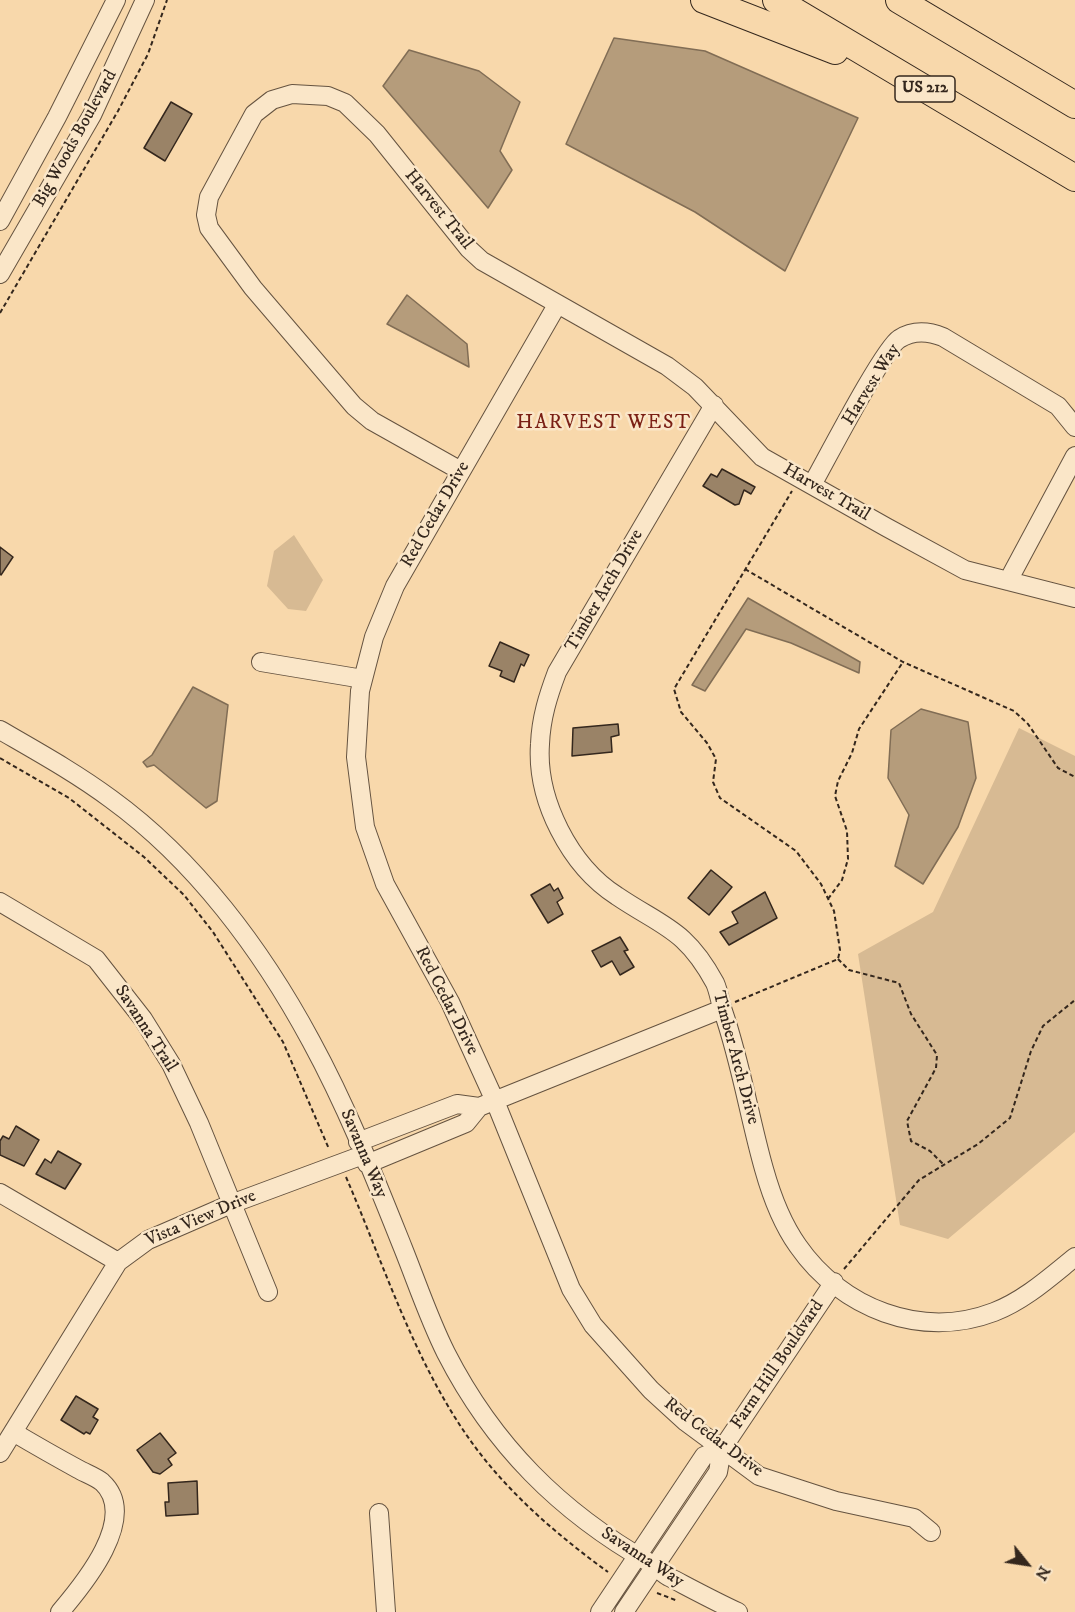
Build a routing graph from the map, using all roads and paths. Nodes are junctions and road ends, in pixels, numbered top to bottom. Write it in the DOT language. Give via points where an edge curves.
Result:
graph roads {
  1 [pos="116,0"];
  2 [pos="144,0"];
  3 [pos="167,0"];
  4 [pos="704,0"];
  5 [pos="776,0"];
  6 [pos="899,0"];
  7 [pos="921,87"];
  8 [pos="1075,105"];
  9 [pos="1075,178"];
  10 [pos="0,221"];
  11 [pos="0,274"];
  12 [pos="557,305"];
  13 [pos="0,314"];
  14 [pos="714,405"];
  15 [pos="1075,427"];
  16 [pos="1075,456"];
  17 [pos="461,471"];
  18 [pos="806,482"];
  19 [pos="745,569"];
  20 [pos="1008,581"];
  21 [pos="1075,598"];
  22 [pos="261,662"];
  23 [pos="903,662"];
  24 [pos="363,679"];
  25 [pos="0,730"];
  26 [pos="0,758"];
  27 [pos="1075,777"];
  28 [pos="828,899"];
  29 [pos="0,902"];
  30 [pos="838,959"];
  31 [pos="1075,1000"];
  32 [pos="722,1009"];
  33 [pos="487,1104"];
  34 [pos="329,1149"];
  35 [pos="363,1154"];
  36 [pos="944,1165"];
  37 [pos="0,1193"];
  38 [pos="231,1204"];
  39 [pos="1075,1257"];
  40 [pos="118,1262"];
  41 [pos="834,1282"];
  42 [pos="268,1292"];
  43 [pos="13,1432"];
  44 [pos="722,1449"];
  45 [pos="0,1453"];
  46 [pos="379,1513"];
  47 [pos="931,1532"];
  48 [pos="637,1556"];
  49 [pos="654,1565"];
  50 [pos="60,1612"];
  51 [pos="386,1612"];
  52 [pos="600,1612"];
  53 [pos="624,1612"];
  54 [pos="738,1612"];
  1 -- 10 [label="street, Big Woods Boulevard"];
  2 -- 11 [label="street, Big Woods Boulevard" via="92,115"];
  3 -- 13 [label="path" via="148,54 118,111"];
  4 -- 7 [label="highway"];
  5 -- 7 [label="highway, US 212"];
  6 -- 8 [label="highway"];
  7 -- 9 [label="highway, US 212"];
  12 -- 14 [label="street, Harvest Trail" via="667,366"];
  12 -- 17 [label="street, Red Cedar Drive"];
  12 -- 17 [label="street, Harvest Trail" via="482,261 469,249 376,133 354,110 335,98 307,93 279,97 254,114 239,138 209,197 206,215 213,235 354,406 372,421"];
  14 -- 18 [label="street, Harvest Trail" via="762,457"];
  14 -- 32 [label="street, Timber Arch Drive" via="557,672 545,705 539,746 544,792 562,834 588,872 617,896 676,930 717,986"];
  15 -- 18 [label="street, Harvest Way" via="1058,406 943,337 918,332 893,344"];
  16 -- 20 [label="street"];
  17 -- 24 [label="street, Red Cedar Drive" via="395,586 374,637"];
  18 -- 19 [label="path"];
  18 -- 20 [label="street, Harvest Trail" via="965,570"];
  19 -- 23 [label="path"];
  19 -- 28 [label="path" via="674,689 681,712 716,759 713,782 720,798 796,851"];
  20 -- 21 [label="street, Harvest Trail"];
  22 -- 24 [label="street"];
  23 -- 27 [label="path" via="1014,711 1028,724 1058,768"];
  23 -- 28 [label="path" via="859,729 838,781 835,796 847,831 848,860 842,880"];
  24 -- 33 [label="street, Red Cedar Drive" via="357,757 365,827 385,884 450,1002"];
  25 -- 35 [label="street, Savanna Way" via="114,801 157,837 210,892 256,952 311,1040"];
  26 -- 34 [label="path" via="69,798 104,824 184,895 213,932 283,1042"];
  28 -- 30 [label="path" via="834,911"];
  29 -- 38 [label="street, Savanna Trail" via="96,959 129,1000 171,1064"];
  30 -- 32 [label="path"];
  30 -- 36 [label="path" via="849,970 899,983 911,1014 937,1055 936,1068 908,1121 911,1141 930,1151"];
  31 -- 36 [label="path" via="1043,1026 1031,1050 1010,1118"];
  32 -- 33 [label="street, Vista View Drive"];
  32 -- 41 [label="street, Timber Arch Drive" via="771,1187 798,1246"];
  33 -- 35 [label="street, Vista View Drive" via="457,1104"];
  33 -- 44 [label="street, Red Cedar Drive" via="571,1289 593,1325 651,1390"];
  35 -- 38 [label="street, Vista View Drive"];
  35 -- 48 [label="street, Savanna Way" via="445,1351 487,1422 537,1480 616,1545"];
  36 -- 41 [label="path" via="919,1180"];
  37 -- 40 [label="street"];
  38 -- 40 [label="street, Vista View Drive" via="148,1240"];
  38 -- 42 [label="street, Savanna Trail"];
  39 -- 41 [label="street, Timber Arch Drive" via="1025,1296 993,1313 935,1323 888,1316 865,1306"];
  40 -- 43 [label="street, Vista View Drive"];
  41 -- 44 [label="street, Farm Hill Bouldvard"];
  43 -- 45 [label="street, Vista View Drive"];
  43 -- 50 [label="street" via="102,1482 115,1509 107,1544"];
  44 -- 47 [label="street, Red Cedar Drive" via="759,1476 836,1501 914,1518"];
  44 -- 48 [label="street, Farm Hill Bouldvard" via="704,1456"];
  44 -- 49 [label="street, Farm Hill Bouldvard" via="718,1472"];
  46 -- 51 [label="street"];
  48 -- 49 [label="street, Savanna Way"];
  48 -- 52 [label="street, Farm Hill Bouldvard"];
  49 -- 53 [label="street, Farm Hill Bouldvard"];
  49 -- 54 [label="street, Savanna Way" via="699,1594"];
}
